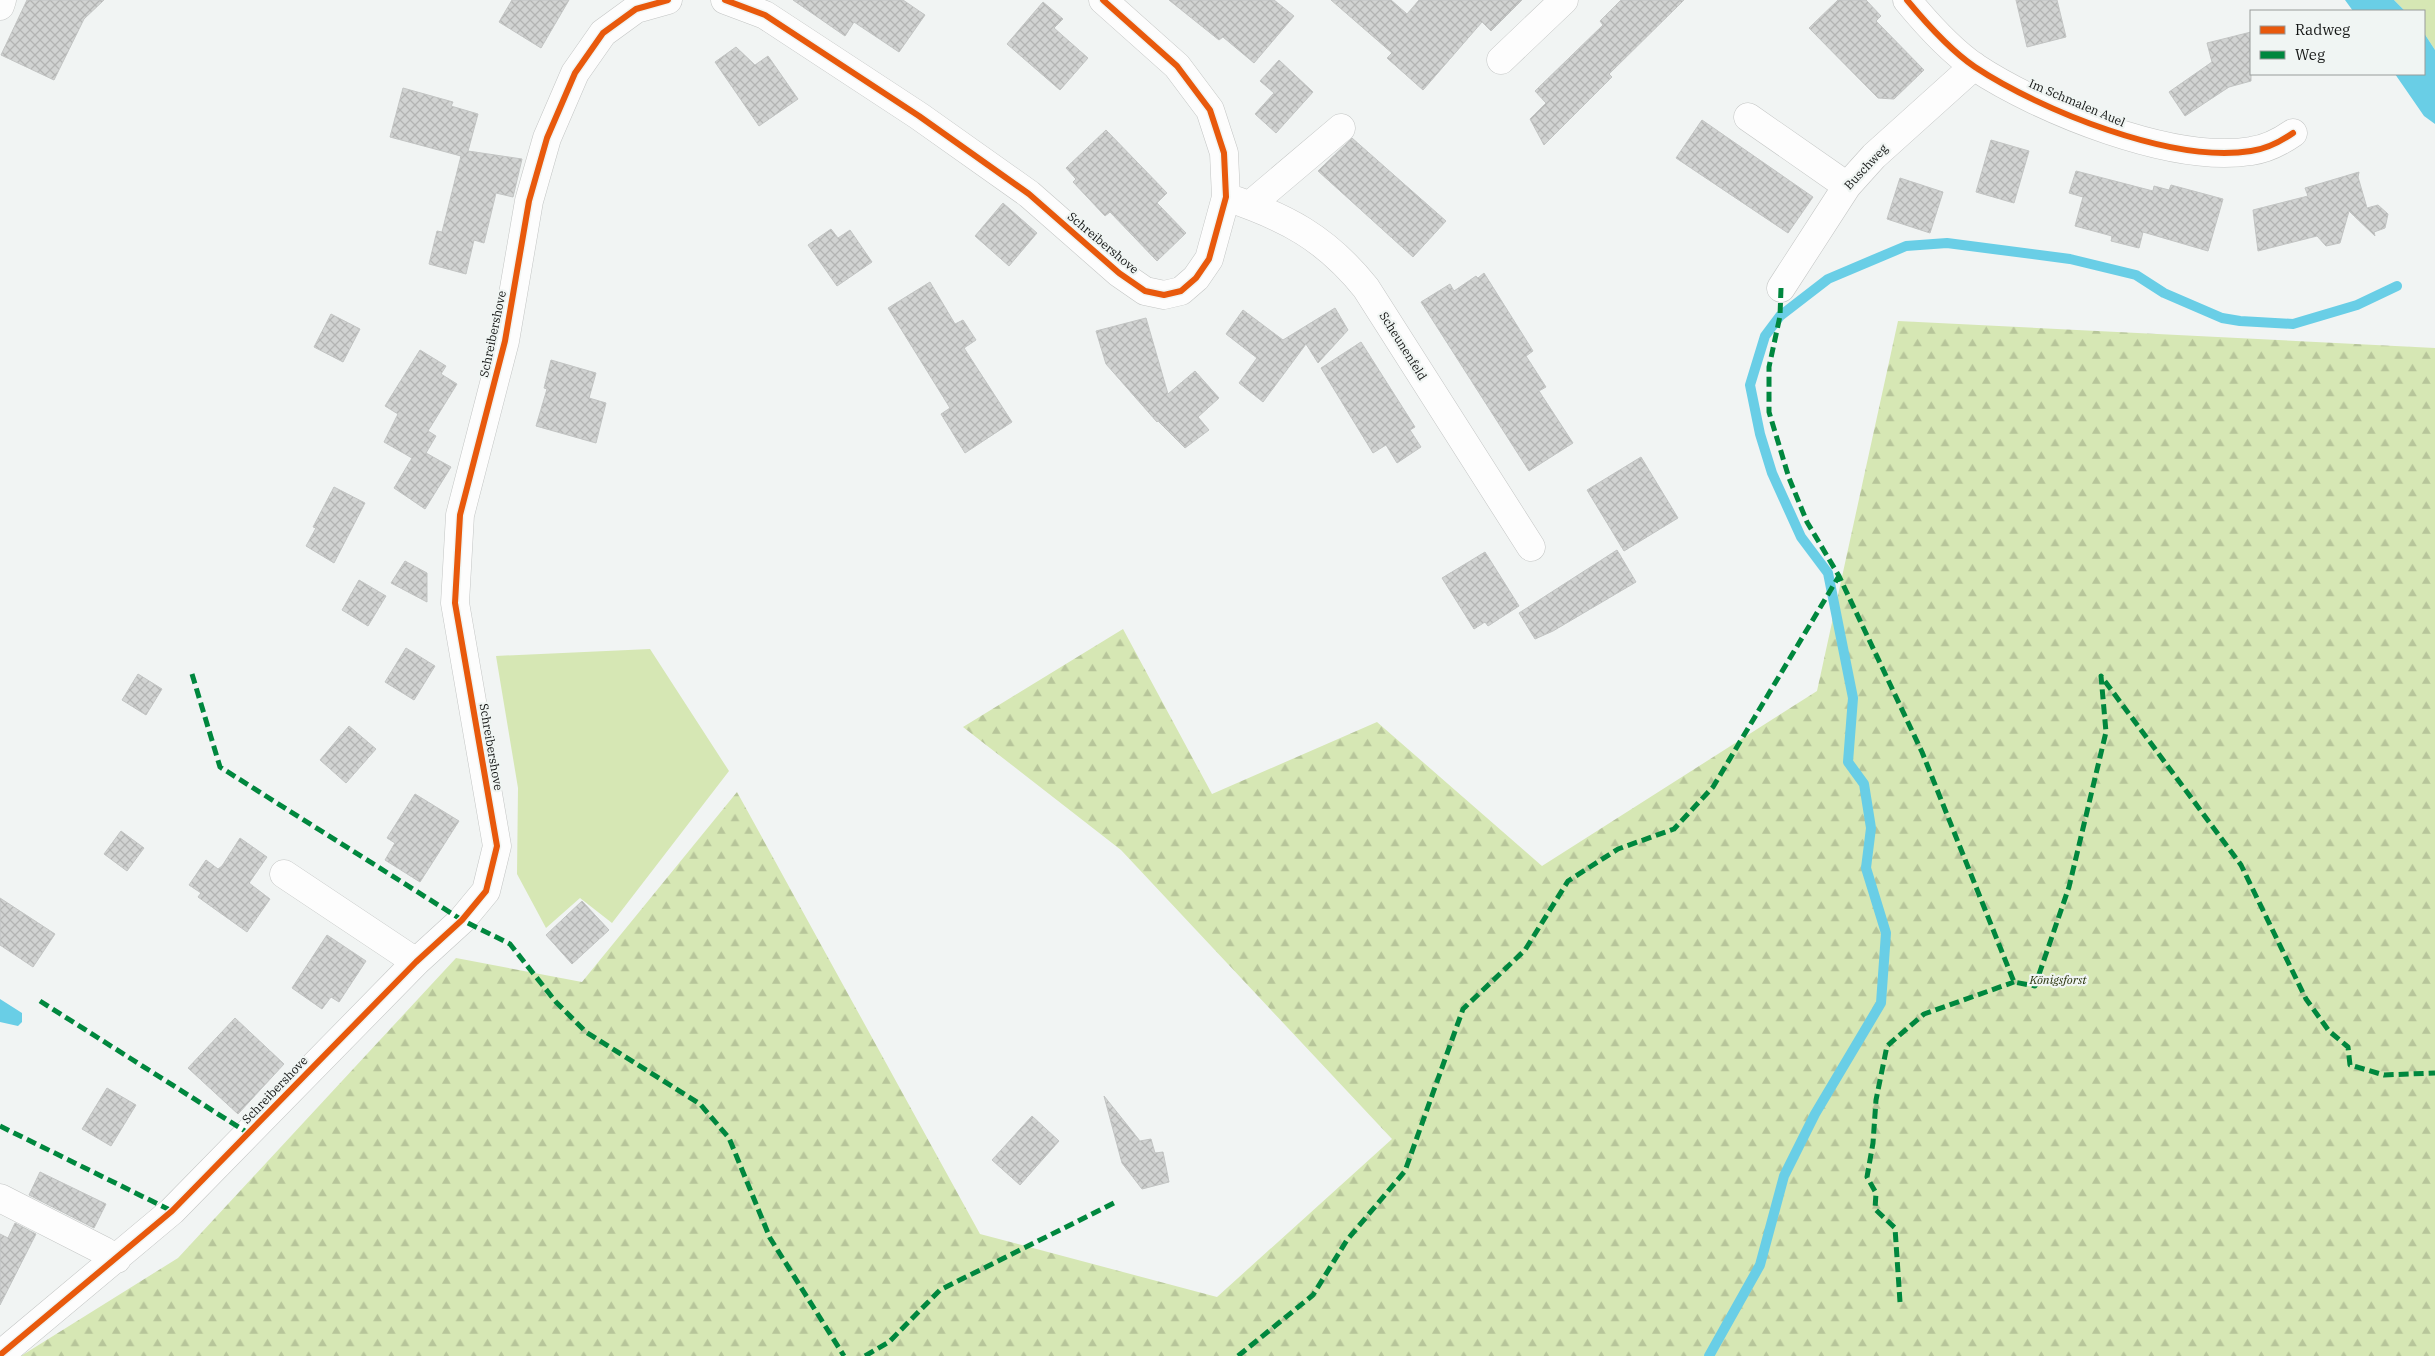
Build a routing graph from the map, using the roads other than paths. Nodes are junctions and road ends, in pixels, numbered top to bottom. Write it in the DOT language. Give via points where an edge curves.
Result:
graph roads {
  1 [pos="2,0"];
  2 [pos="668,0"];
  3 [pos="725,0"];
  4 [pos="1104,0"];
  5 [pos="1564,0"];
  6 [pos="1910,1"];
  7 [pos="0,6"];
  8 [pos="1501,60"];
  9 [pos="1974,66"];
  10 [pos="1748,117"];
  11 [pos="1341,128"];
  12 [pos="2293,133"];
  13 [pos="1847,186"];
  14 [pos="1238,201"];
  15 [pos="1781,288"];
  16 [pos="1531,548"];
  17 [pos="284,874"];
  18 [pos="416,962"];
  19 [pos="0,1198"];
  20 [pos="117,1259"];
  21 [pos="0,1355"];
  1 -- 7 [label="street"];
  2 -- 18 [label="street, Schreibershove" via="636,9 603,33 575,73 547,138 529,201 505,341 460,515 455,603 497,846 486,891 462,920"];
  3 -- 14 [label="street, Schreibershove" via="765,15 919,116 1029,194 1119,273 1145,290 1164,295 1181,290 1196,278"];
  4 -- 14 [label="street, Schreibershove" via="1177,66 1210,110"];
  5 -- 8 [label="street"];
  6 -- 9 [label="street, Im Schmalen Auel" via="1940,36"];
  9 -- 12 [label="street, Im Schmalen Auel" via="2068,114 2125,136 2158,144 2189,150 2251,151 2276,145"];
  9 -- 13 [label="street, Buschweg" via="1874,156"];
  10 -- 13 [label="street"];
  11 -- 14 [label="street"];
  13 -- 15 [label="street, Buschweg"];
  14 -- 16 [label="street, Scheunenfeld" via="1277,215 1328,247 1366,288"];
  17 -- 18 [label="street"];
  18 -- 20 [label="street, Schreibershove" via="172,1211"];
  19 -- 20 [label="street"];
  20 -- 21 [label="street, Schreibershove"];
}
